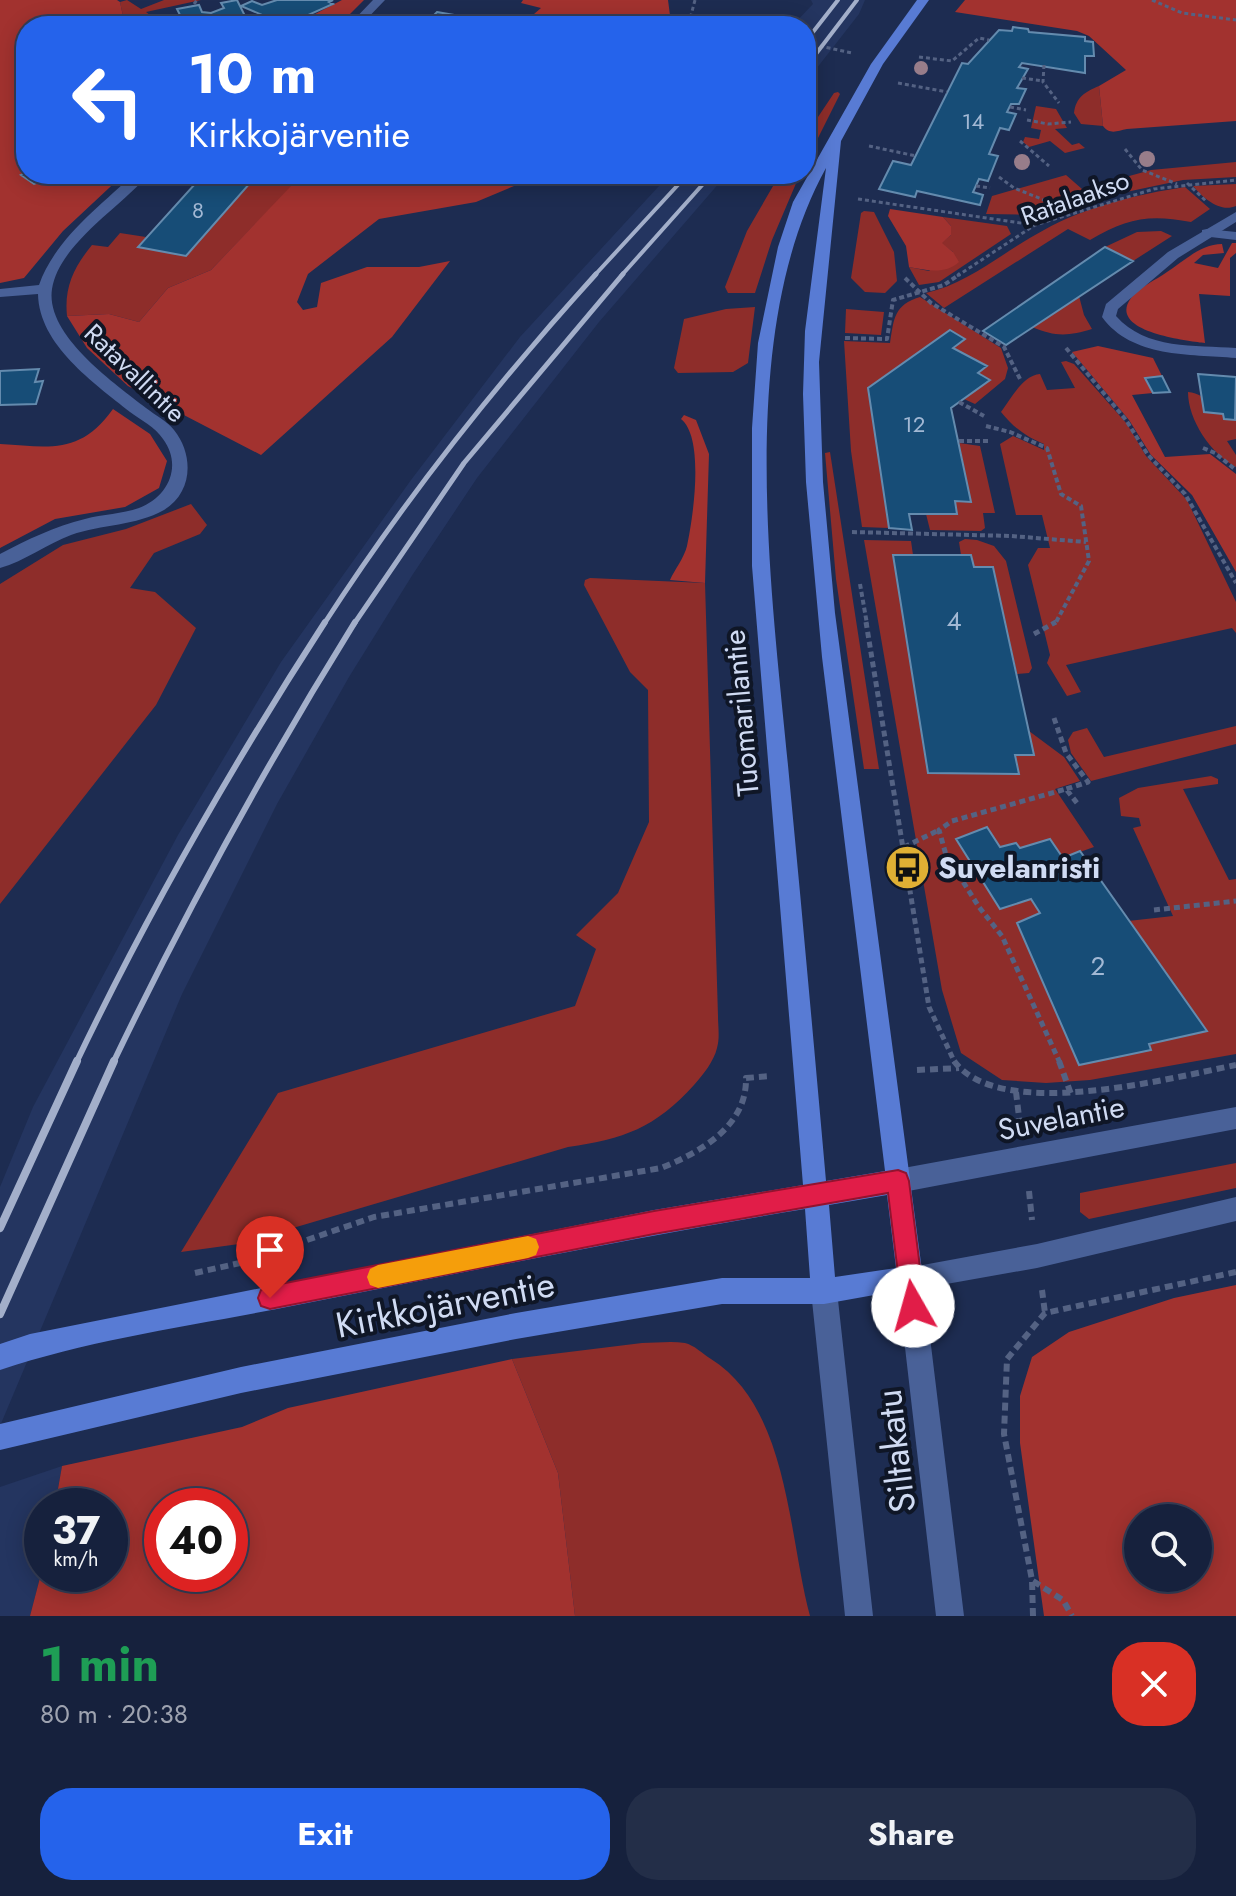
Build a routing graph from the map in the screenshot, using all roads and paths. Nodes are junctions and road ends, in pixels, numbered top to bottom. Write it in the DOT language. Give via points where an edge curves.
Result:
graph roads {
  1 [pos="379,0"];
  2 [pos="923,0"];
  3 [pos="1152,0"];
  4 [pos="364,16"];
  5 [pos="1236,20"];
  6 [pos="989,40"];
  7 [pos="816,45"];
  8 [pos="921,45"];
  9 [pos="854,53"];
  10 [pos="1044,65"];
  11 [pos="906,70"];
  12 [pos="1022,78"];
  13 [pos="1043,81"];
  14 [pos="898,83"];
  15 [pos="893,91"];
  16 [pos="947,92"];
  17 [pos="1059,103"];
  18 [pos="1010,107"];
  19 [pos="1026,110"];
  20 [pos="1027,120"];
  21 [pos="1071,122"];
  22 [pos="874,135"];
  23 [pos="1020,141"];
  24 [pos="835,142"];
  25 [pos="869,146"];
  26 [pos="1125,149"];
  27 [pos="916,156"];
  28 [pos="865,159"];
  29 [pos="1049,166"];
  30 [pos="816,175"];
  31 [pos="999,177"];
  32 [pos="1236,180"];
  33 [pos="1187,183"];
  34 [pos="131,184"];
  35 [pos="810,184"];
  36 [pos="857,185"];
  37 [pos="1178,185"];
  38 [pos="976,186"];
  39 [pos="990,188"];
  40 [pos="1216,209"];
  41 [pos="1075,212"];
  42 [pos="1236,216"];
  43 [pos="1035,225"];
  44 [pos="1207,233"];
  45 [pos="1236,236"];
  46 [pos="905,278"];
  47 [pos="45,289"];
  48 [pos="921,292"];
  49 [pos="0,293"];
  50 [pos="836,338"];
  51 [pos="1066,348"];
  52 [pos="1236,353"];
  53 [pos="1021,381"];
  54 [pos="959,402"];
  55 [pos="984,416"];
  56 [pos="986,426"];
  57 [pos="959,441"];
  58 [pos="990,441"];
  59 [pos="1203,448"];
  60 [pos="1236,470"];
  61 [pos="850,517"];
  62 [pos="851,532"];
  63 [pos="1086,542"];
  64 [pos="854,547"];
  65 [pos="0,562"];
  66 [pos="859,577"];
  67 [pos="1236,583"];
  68 [pos="1034,634"];
  69 [pos="1054,718"];
  70 [pos="1066,789"];
  71 [pos="1077,803"];
  72 [pos="939,830"];
  73 [pos="904,848"];
  74 [pos="1236,901"];
  75 [pos="1154,910"];
  76 [pos="1236,1065"];
  77 [pos="746,1078"];
  78 [pos="1016,1092"];
  79 [pos="1071,1094"];
  80 [pos="1236,1118"];
  81 [pos="1025,1158"];
  82 [pos="898,1181"];
  83 [pos="816,1194"];
  84 [pos="1236,1209"];
  85 [pos="1037,1256"];
  86 [pos="240,1263"];
  87 [pos="1236,1272"];
  88 [pos="910,1278"];
  89 [pos="824,1291"];
  90 [pos="1045,1313"];
  91 [pos="0,1357"];
  92 [pos="0,1437"];
  93 [pos="1032,1580"];
  94 [pos="859,1616"];
  95 [pos="950,1616"];
  96 [pos="1033,1616"];
  97 [pos="1072,1616"];
  1 -- 4 [label="street"];
  2 -- 24 [label="main road, Tuomarilantie" via="877,64"];
  3 -- 5 [label="path" via="1178,12"];
  6 -- 8 [label="path" via="979,38 952,61 914,56"];
  7 -- 9 [label="path"];
  10 -- 13 [label="path"];
  11 -- 14 [label="path"];
  12 -- 13 [label="path"];
  13 -- 17 [label="path"];
  14 -- 15 [label="path"];
  14 -- 16 [label="path"];
  18 -- 19 [label="path"];
  20 -- 21 [label="path"];
  22 -- 25 [label="path"];
  23 -- 29 [label="path"];
  24 -- 30 [label="main road, Tuomarilantie"];
  24 -- 82 [label="main road, Tuomarilantie" via="813,307 816,507"];
  25 -- 27 [label="path"];
  25 -- 28 [label="path"];
  26 -- 37 [label="path" via="1142,170"];
  31 -- 41 [label="path"];
  32 -- 33 [label="path, Ratalaakso"];
  33 -- 37 [label="path, Ratalaakso"];
  33 -- 40 [label="path"];
  34 -- 47 [label="street" via="87,226 52,269"];
  35 -- 83 [label="main road, Tuomarilantie" via="785,247 765,343 760,428 761,566"];
  36 -- 43 [label="path" via="854,198"];
  37 -- 41 [label="path, Ratalaakso"];
  38 -- 39 [label="path"];
  41 -- 43 [label="path, Ratalaakso"];
  42 -- 44 [label="street"];
  43 -- 48 [label="path, Ratalaakso" via="944,285"];
  44 -- 45 [label="street"];
  44 -- 52 [label="street" via="1121,298 1109,317 1130,338"];
  46 -- 48 [label="path"];
  47 -- 49 [label="street"];
  47 -- 65 [label="street, Ratavallintie" via="45,311 71,352 169,434 179,457 180,481 166,501 141,514 53,534"];
  48 -- 50 [label="path, Ratalaakso" via="893,300 887,339"];
  48 -- 53 [label="path" via="1004,347"];
  51 -- 67 [label="path" via="1148,455 1185,494"];
  54 -- 55 [label="path"];
  56 -- 63 [label="path" via="1007,428 1047,448 1061,494 1081,506"];
  57 -- 58 [label="path"];
  59 -- 60 [label="path"];
  61 -- 62 [label="path"];
  62 -- 63 [label="path"];
  62 -- 64 [label="path"];
  63 -- 68 [label="path" via="1089,561 1054,625"];
  66 -- 73 [label="path"];
  69 -- 70 [label="path" via="1066,753 1088,782"];
  70 -- 71 [label="path"];
  70 -- 72 [label="path" via="952,821"];
  72 -- 73 [label="path"];
  72 -- 79 [label="path" via="946,855 1002,936"];
  73 -- 78 [label="path" via="936,1030 966,1074 987,1086"];
  74 -- 75 [label="path"];
  76 -- 79 [label="path"];
  77 -- 86 [label="path" via="745,1102 730,1121 701,1150 675,1164 647,1173 374,1217"];
  78 -- 79 [label="path"];
  78 -- 81 [label="path"];
  80 -- 81 [label="street, Suvelantie"];
  81 -- 82 [label="street, Suvelantie"];
  81 -- 85 [label="path"];
  82 -- 83 [label="main road, Kirkkojärventie"];
  82 -- 88 [label="main road, Tuomarilantie"];
  83 -- 89 [label="main road, Tuomarilantie"];
  83 -- 91 [label="main road, Kirkkojärventie" via="240,1304"];
  84 -- 85 [label="street"];
  85 -- 88 [label="street"];
  85 -- 90 [label="path"];
  87 -- 90 [label="path"];
  88 -- 89 [label="main road, Kirkkojärventie"];
  88 -- 95 [label="street, Siltakatu"];
  89 -- 92 [label="main road, Kirkkojärventie" via="722,1291 516,1326 241,1380"];
  89 -- 94 [label="street, Siltakatu"];
  90 -- 93 [label="path" via="1007,1359 1004,1434"];
  93 -- 96 [label="path"];
  93 -- 97 [label="path" via="1063,1600"];
}
